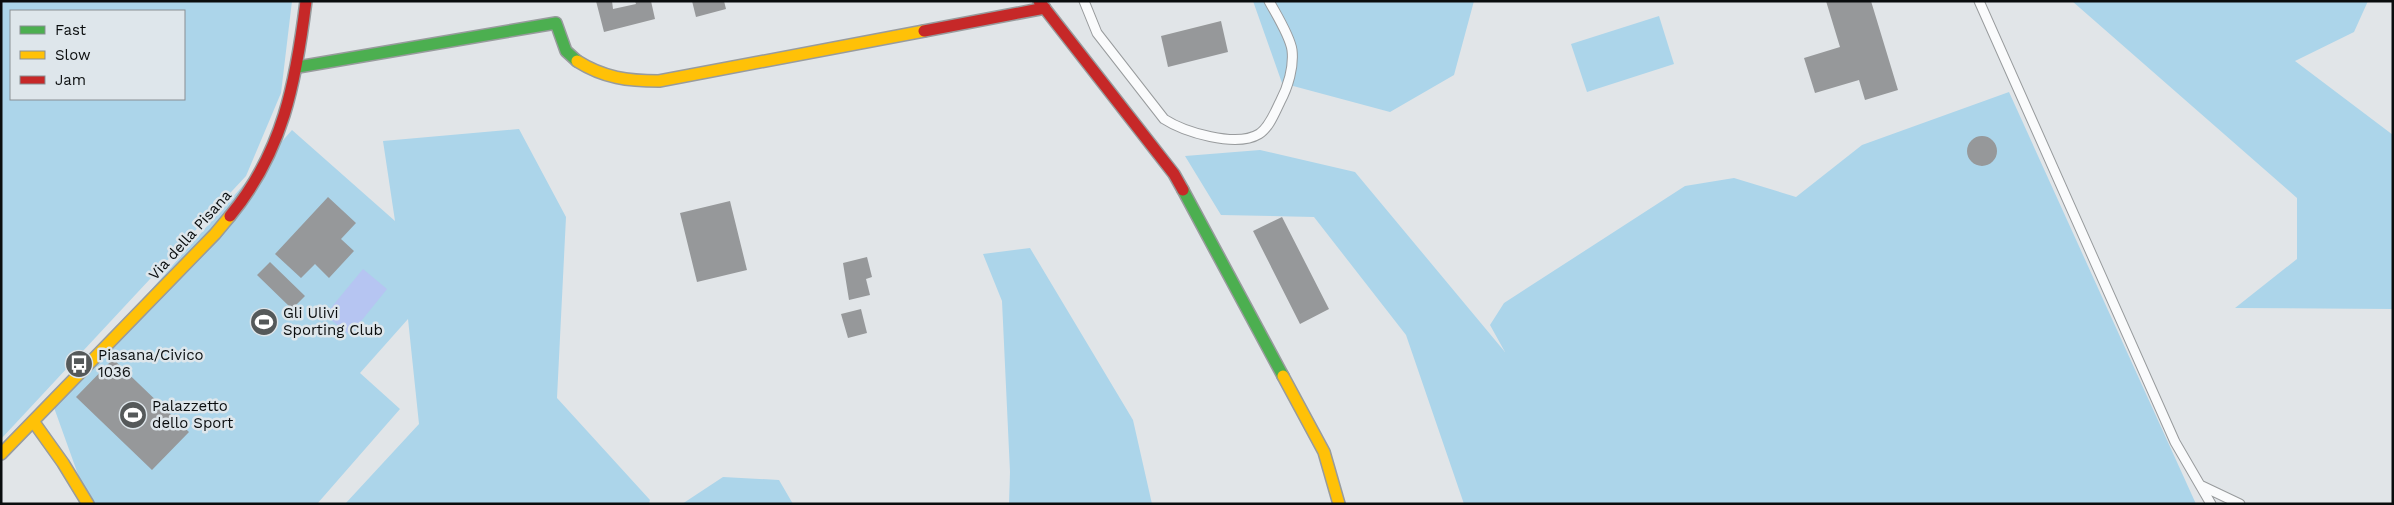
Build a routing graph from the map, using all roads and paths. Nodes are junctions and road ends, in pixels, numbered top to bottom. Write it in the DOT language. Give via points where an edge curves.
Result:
graph roads {
  1 [pos="306,1"];
  2 [pos="1084,1"];
  3 [pos="1269,1"];
  4 [pos="1979,1"];
  5 [pos="1042,5"];
  6 [pos="298,67"];
  7 [pos="33,421"];
  8 [pos="1,454"];
  9 [pos="2200,485"];
  10 [pos="88,504"];
  11 [pos="1339,504"];
  12 [pos="2211,504"];
  13 [pos="2240,504"];
  1 -- 6 [label="street, Via della Pisana"];
  2 -- 3 [label="lane" via="1097,33 1164,119 1177,128 1245,140 1260,133 1271,119 1284,96 1292,70 1292,49"];
  4 -- 9 [label="lane" via="2175,442"];
  5 -- 6 [label="street" via="659,81 605,78 569,56 556,22"];
  5 -- 11 [label="street" via="1174,174 1324,452"];
  6 -- 7 [label="street, Via della Pisana" via="289,106 274,147 240,205"];
  7 -- 8 [label="street, Via della Pisana"];
  7 -- 10 [label="street"];
  9 -- 12 [label="lane"];
  9 -- 13 [label="lane"];
}
